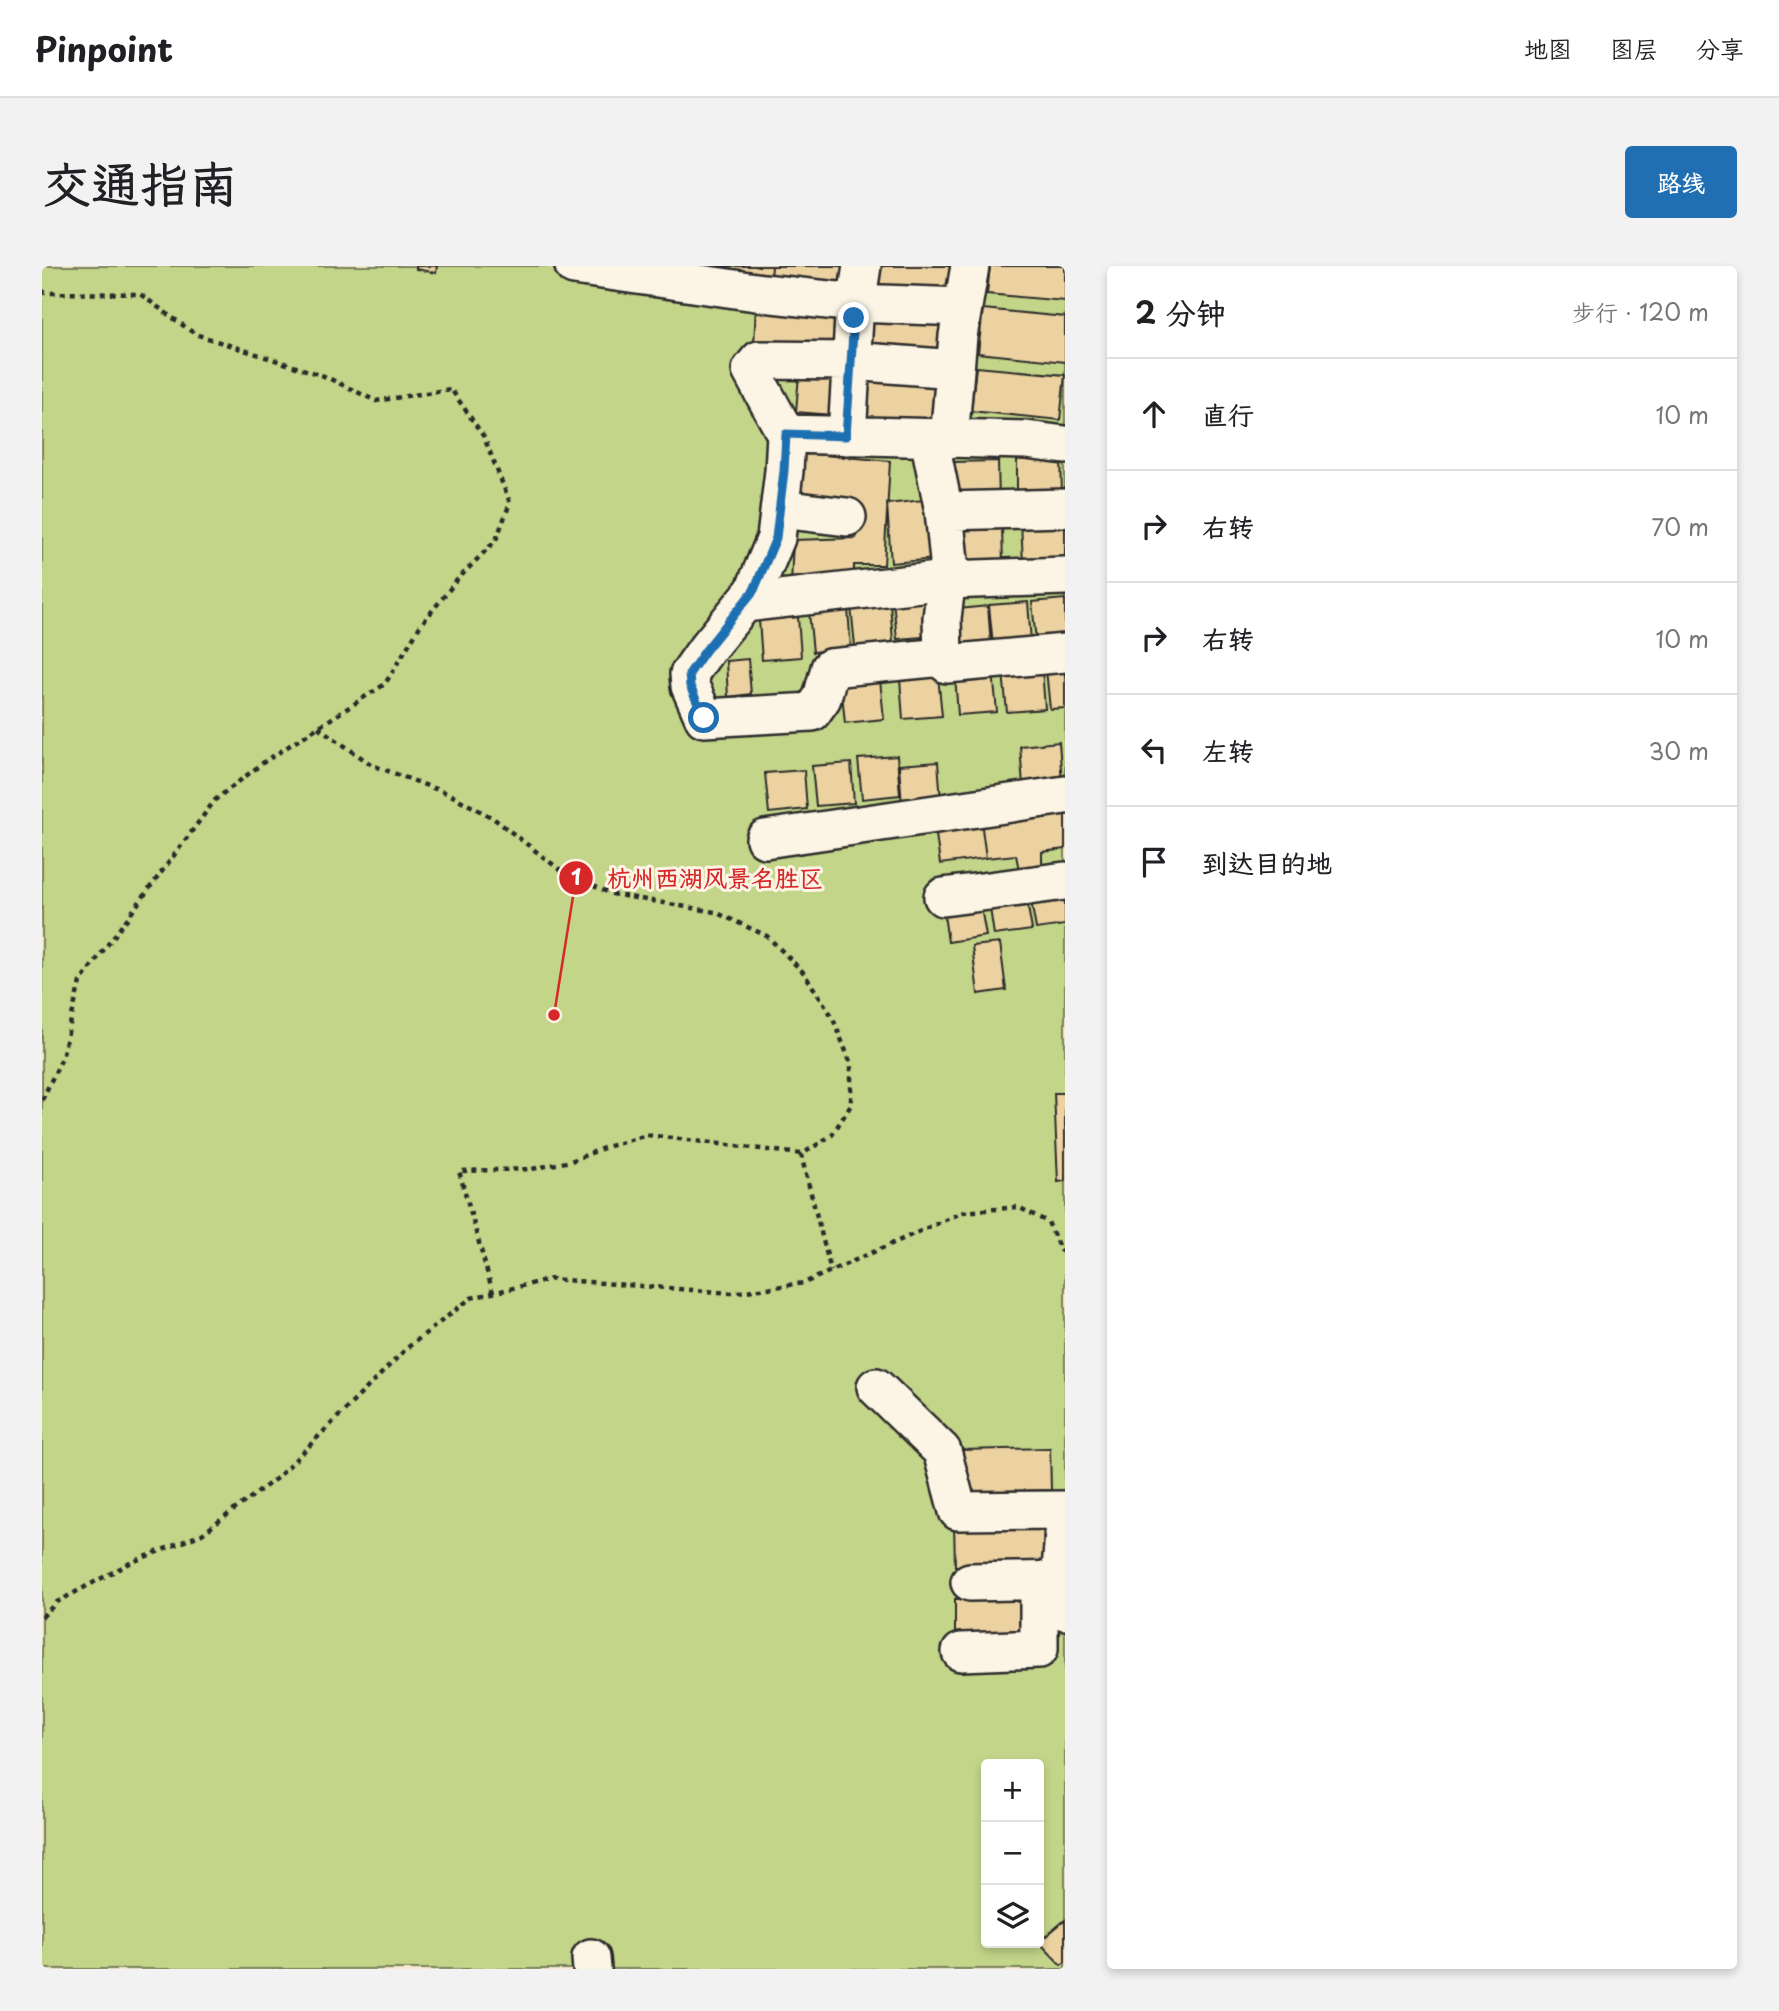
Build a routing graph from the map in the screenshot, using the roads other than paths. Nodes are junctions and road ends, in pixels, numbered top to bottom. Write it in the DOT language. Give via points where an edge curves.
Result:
graph roads {
  1 [pos="574,266"];
  2 [pos="862,266"];
  3 [pos="970,266"];
  4 [pos="856,303"];
  5 [pos="963,307"];
  6 [pos="851,361"];
  7 [pos="955,369"];
  8 [pos="786,434"];
  9 [pos="846,436"];
  10 [pos="939,438"];
  11 [pos="1065,444"];
  12 [pos="1065,508"];
  13 [pos="780,509"];
  14 [pos="944,511"];
  15 [pos="847,517"];
  16 [pos="1065,576"];
  17 [pos="947,580"];
  18 [pos="745,603"];
  19 [pos="1065,653"];
  20 [pos="943,657"];
  21 [pos="1065,795"];
  22 [pos="765,838"];
  23 [pos="1065,881"];
  24 [pos="943,897"];
  25 [pos="876,1387"];
  26 [pos="1065,1510"];
  27 [pos="1065,1523"];
  28 [pos="970,1582"];
  29 [pos="1055,1591"];
  30 [pos="961,1652"];
  1 -- 4 [label="street"];
  2 -- 4 [label="street"];
  3 -- 5 [label="street"];
  4 -- 5 [label="street"];
  4 -- 6 [label="street"];
  5 -- 7 [label="street"];
  6 -- 7 [label="street"];
  6 -- 8 [label="street" via="759,360 751,370"];
  6 -- 9 [label="street"];
  7 -- 10 [label="street"];
  8 -- 9 [label="street"];
  8 -- 13 [label="street"];
  9 -- 10 [label="street"];
  10 -- 11 [label="street"];
  10 -- 14 [label="street"];
  12 -- 14 [label="street"];
  13 -- 15 [label="street"];
  13 -- 18 [label="street" via="776,538"];
  14 -- 17 [label="street"];
  16 -- 17 [label="street"];
  17 -- 18 [label="street"];
  17 -- 20 [label="street"];
  18 -- 20 [label="street" via="689,674 704,718 811,712 822,698 830,668"];
  19 -- 20 [label="street" via="947,664"];
  21 -- 22 [label="street"];
  23 -- 24 [label="street"];
  25 -- 26 [label="street" via="942,1451 958,1511"];
  27 -- 29 [label="street"];
  28 -- 29 [label="street"];
  29 -- 30 [label="street" via="1039,1649"];
}
